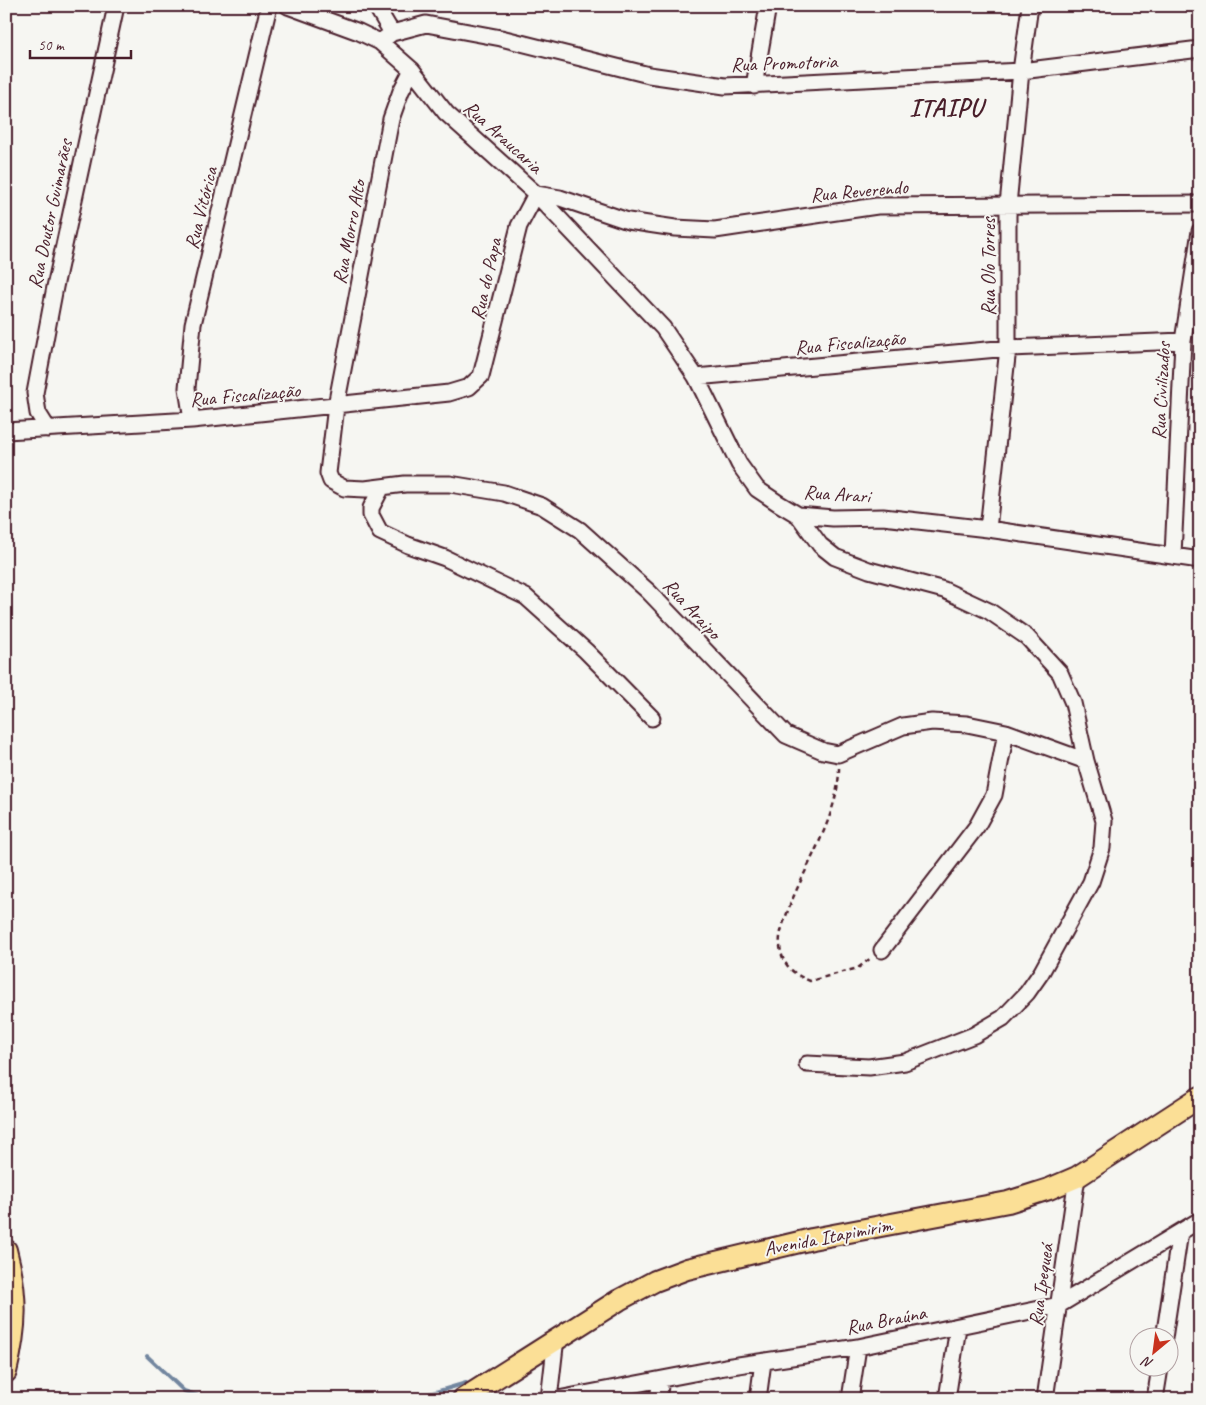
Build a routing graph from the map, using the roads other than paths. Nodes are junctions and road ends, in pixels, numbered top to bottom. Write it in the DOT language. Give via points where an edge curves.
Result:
graph roads {
  1 [pos="116,6"];
  2 [pos="269,6"];
  3 [pos="288,6"];
  4 [pos="376,6"];
  5 [pos="768,6"];
  6 [pos="1030,6"];
  7 [pos="386,37"];
  8 [pos="1200,49"];
  9 [pos="412,70"];
  10 [pos="1021,71"];
  11 [pos="754,86"];
  12 [pos="536,194"];
  13 [pos="1200,204"];
  14 [pos="1008,205"];
  15 [pos="715,230"];
  16 [pos="1200,231"];
  17 [pos="1183,341"];
  18 [pos="1008,348"];
  19 [pos="481,376"];
  20 [pos="696,377"];
  21 [pos="336,406"];
  22 [pos="192,420"];
  23 [pos="48,429"];
  24 [pos="6,431"];
  25 [pos="382,488"];
  26 [pos="798,515"];
  27 [pos="988,529"];
  28 [pos="1173,555"];
  29 [pos="1200,560"];
  30 [pos="652,718"];
  31 [pos="1006,732"];
  32 [pos="1086,761"];
  33 [pos="882,950"];
  34 [pos="807,1064"];
  35 [pos="1200,1098"];
  36 [pos="1077,1177"];
  37 [pos="1200,1220"];
  38 [pos="1180,1232"];
  39 [pos="6,1250"];
  40 [pos="1059,1306"];
  41 [pos="958,1326"];
  42 [pos="1166,1328"];
  43 [pos="556,1338"];
  44 [pos="858,1347"];
  45 [pos="763,1362"];
  46 [pos="6,1372"];
  47 [pos="1158,1378"];
  48 [pos="662,1380"];
  49 [pos="463,1399"];
  50 [pos="549,1399"];
  51 [pos="558,1399"];
  52 [pos="658,1399"];
  53 [pos="758,1399"];
  54 [pos="850,1399"];
  55 [pos="947,1399"];
  56 [pos="1045,1399"];
  57 [pos="1155,1399"];
  1 -- 23 [label="street, Rua Doutor Guimarães" via="35,393 38,413"];
  2 -- 22 [label="street, Rua Vitórica" via="194,324 187,388"];
  3 -- 7 [label="street" via="359,32"];
  4 -- 7 [label="street, Rua Araucaria"];
  5 -- 11 [label="street"];
  6 -- 10 [label="street, Rua Olo Torres"];
  7 -- 9 [label="street, Rua Araucaria"];
  7 -- 11 [label="street, Rua Promotoria" via="426,24 450,27 649,75 724,86"];
  8 -- 10 [label="street, Rua Promotoria"];
  9 -- 12 [label="street, Rua Araucaria" via="446,113"];
  9 -- 21 [label="street, Rua Morro Alto" via="391,120"];
  10 -- 11 [label="street, Rua Promotoria"];
  10 -- 14 [label="street, Rua Olo Torres"];
  12 -- 15 [label="street, Rua Araucaria" via="560,198 628,221"];
  12 -- 19 [label="street, Rua do Papa" via="519,226"];
  12 -- 20 [label="street, Rua Arari" via="663,328"];
  13 -- 14 [label="street"];
  14 -- 15 [label="street, Rua Reverendo" via="877,206"];
  14 -- 18 [label="street, Rua Olo Torres"];
  16 -- 17 [label="street, Rua Civilizados"];
  17 -- 18 [label="street"];
  17 -- 28 [label="street, Rua Civilizados"];
  18 -- 20 [label="street, Rua Fiscalização"];
  18 -- 27 [label="street, Rua Olo Torres"];
  19 -- 21 [label="street, Rua Fiscalização" via="469,387 449,393"];
  20 -- 26 [label="street, Rua Arari" via="739,464 757,489"];
  21 -- 22 [label="street, Rua Fiscalização"];
  21 -- 25 [label="street, Rua Araipo" via="328,473 331,481 344,488"];
  22 -- 23 [label="street, Rua Fiscalização"];
  23 -- 24 [label="street, Rua Fiscalização"];
  25 -- 30 [label="street" via="371,508 380,532 445,558 526,597 586,651"];
  25 -- 31 [label="street, Rua Araipo" via="404,484 450,484 504,493 542,506 580,530 649,592 786,735 823,751 838,754 903,726 932,722 967,724"];
  26 -- 27 [label="street, Rua Arari" via="883,517"];
  26 -- 32 [label="street" via="820,545 836,557 869,570 944,590 988,611 1027,636 1060,673 1073,703"];
  27 -- 28 [label="street, Rua Arari"];
  28 -- 29 [label="street, Rua Arari"];
  31 -- 32 [label="street"];
  31 -- 33 [label="street" via="994,795 977,826"];
  32 -- 34 [label="street" via="1104,821 1102,848 1091,882 1027,993 1003,1018 974,1035 904,1062 869,1066"];
  35 -- 36 [label="main road, Avenida Itapimirim"];
  36 -- 40 [label="street, Rua Ipequeá"];
  36 -- 43 [label="main road, Avenida Itapimirim" via="1008,1202 812,1239 687,1268 619,1300"];
  37 -- 38 [label="street, Rua Braúna"];
  38 -- 40 [label="street, Rua Braúna"];
  38 -- 42 [label="street"];
  39 -- 46 [label="main road" via="16,1311"];
  40 -- 41 [label="street, Rua Braúna"];
  40 -- 56 [label="street, Rua Ipequeá"];
  41 -- 44 [label="street, Rua Braúna"];
  41 -- 55 [label="street"];
  43 -- 49 [label="main road, Avenida Itapimirim"];
  43 -- 50 [label="street"];
  44 -- 45 [label="street, Rua Braúna"];
  44 -- 54 [label="street"];
  45 -- 48 [label="street, Rua Braúna"];
  45 -- 53 [label="street"];
  47 -- 57 [label="street"];
  48 -- 51 [label="street, Rua Braúna"];
  48 -- 52 [label="street"];
}
